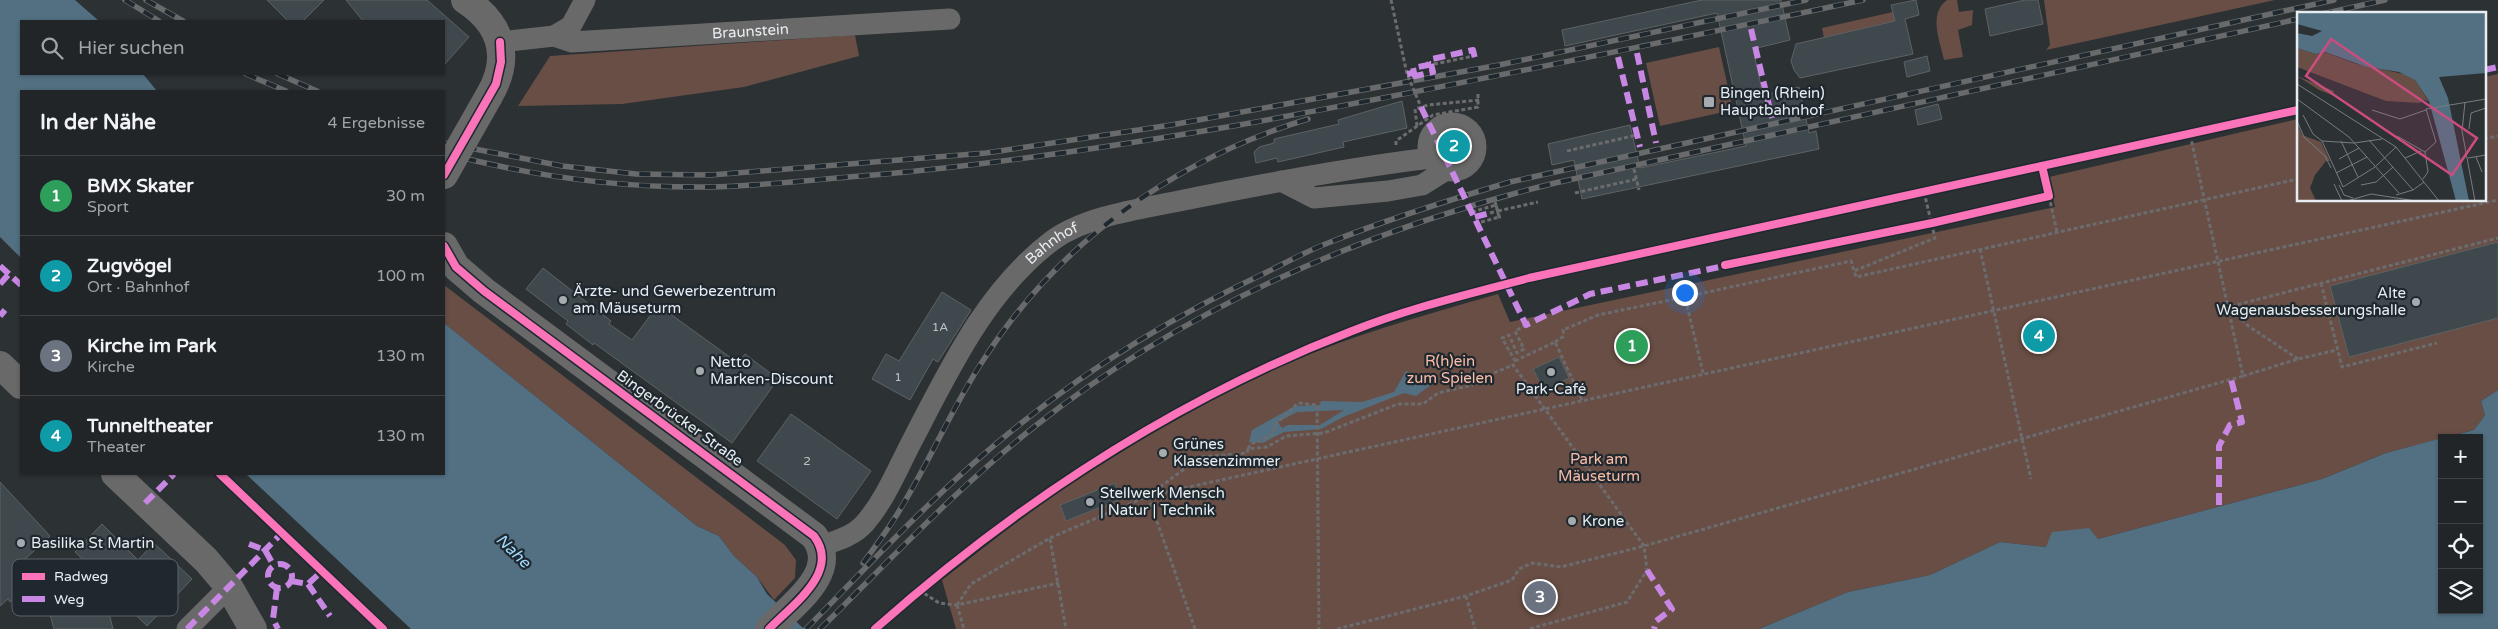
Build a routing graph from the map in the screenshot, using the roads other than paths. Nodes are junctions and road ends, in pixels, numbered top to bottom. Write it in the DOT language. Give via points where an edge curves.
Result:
graph roads {
  1 [pos="465,0"];
  2 [pos="585,0"];
  3 [pos="950,19"];
  4 [pos="554,36"];
  5 [pos="500,42"];
  6 [pos="1439,164"];
  7 [pos="445,173"];
  8 [pos="445,248"];
  9 [pos="0,365"];
  10 [pos="20,384"];
  11 [pos="116,475"];
  12 [pos="820,546"];
  13 [pos="229,587"];
  14 [pos="187,629"];
  15 [pos="253,629"];
  16 [pos="769,629"];
  1 -- 5 [label="main road" via="489,20"];
  2 -- 4 [label="street" via="570,26"];
  3 -- 4 [label="street, Braunstein" via="572,42"];
  4 -- 5 [label="street"];
  5 -- 7 [label="main road, bridge" via="500,72"];
  6 -- 12 [label="street, Bahnhof" via="1280,181 1119,213 1054,239 987,307 950,366 905,456 866,522 844,538"];
  8 -- 12 [label="main road, Bingerbrücker Straße" via="456,266 484,291 810,531"];
  9 -- 10 [label="main road"];
  11 -- 13 [label="main road"];
  12 -- 16 [label="main road" via="821,572"];
  13 -- 14 [label="street"];
  13 -- 15 [label="main road"];
}
